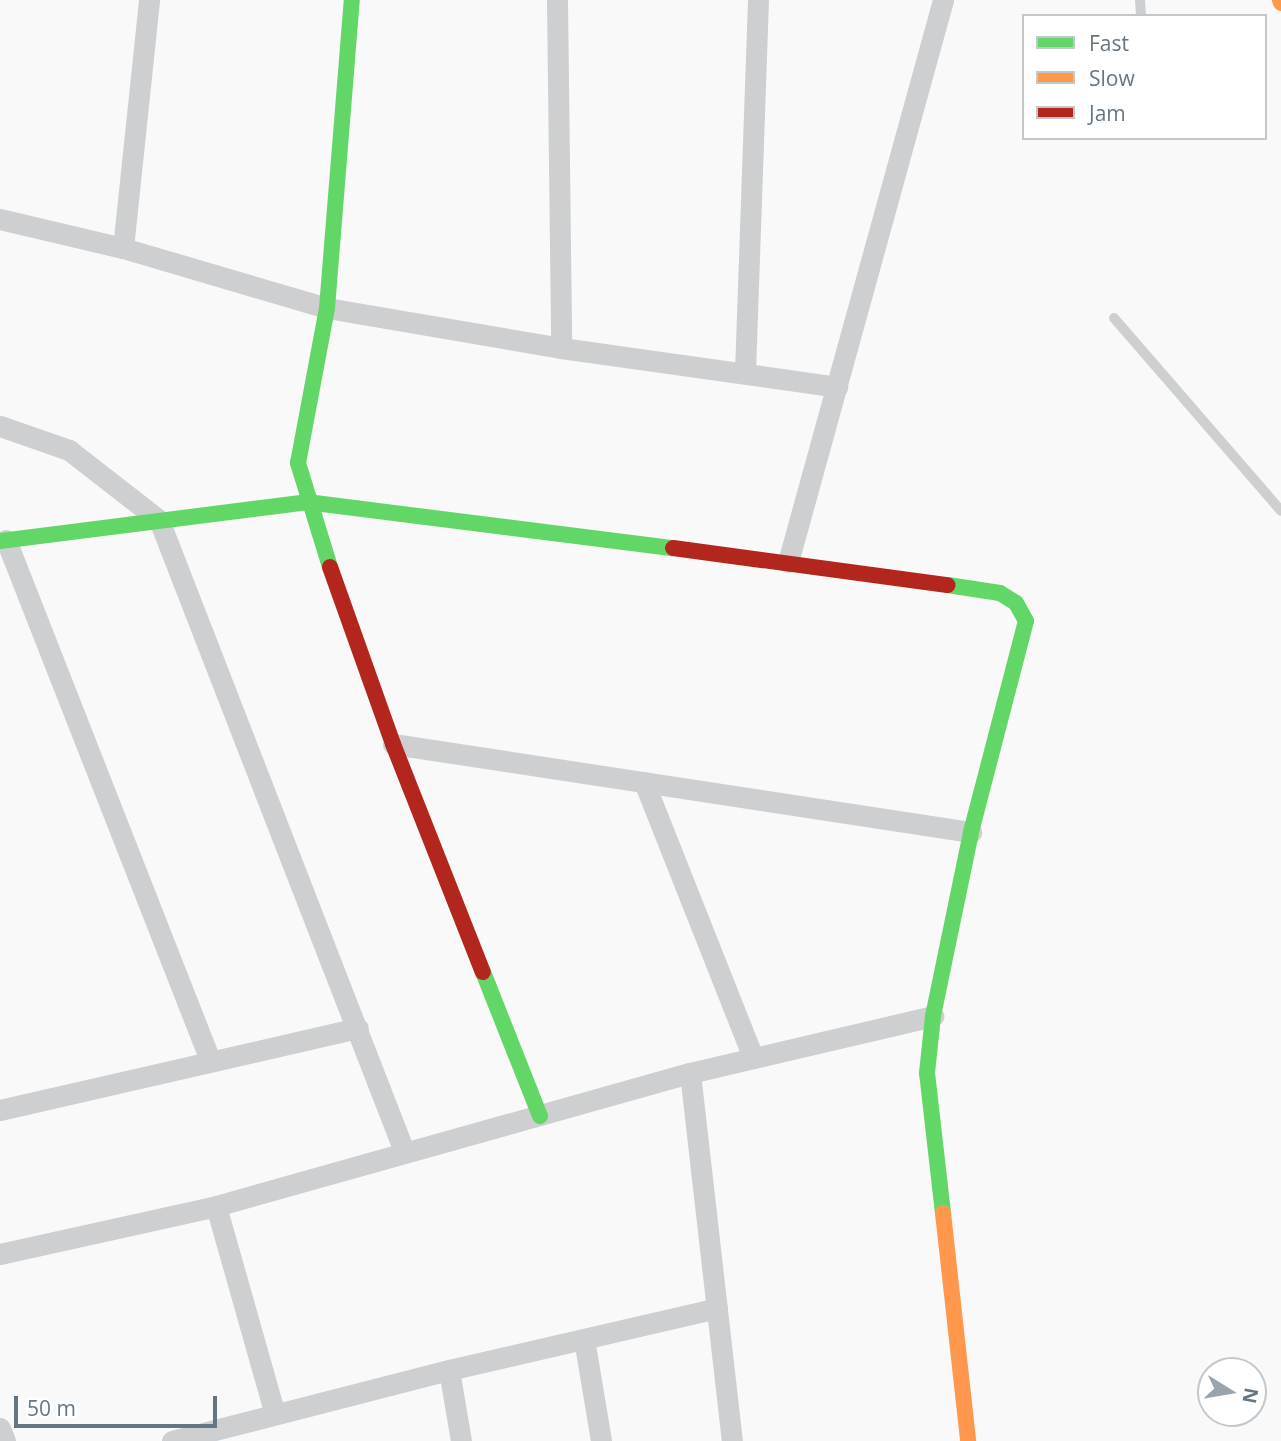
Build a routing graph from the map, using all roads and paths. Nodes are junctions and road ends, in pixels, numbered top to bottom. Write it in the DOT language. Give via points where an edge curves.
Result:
graph roads {
  1 [pos="149,0"];
  2 [pos="352,0"];
  3 [pos="557,0"];
  4 [pos="758,0"];
  5 [pos="943,0"];
  6 [pos="0,219"];
  7 [pos="123,248"];
  8 [pos="327,308"];
  9 [pos="1114,318"];
  10 [pos="561,348"];
  11 [pos="745,372"];
  12 [pos="837,387"];
  13 [pos="0,426"];
  14 [pos="307,502"];
  15 [pos="1281,511"];
  16 [pos="159,520"];
  17 [pos="3,541"];
  18 [pos="788,562"];
  19 [pos="393,744"];
  20 [pos="644,782"];
  21 [pos="971,832"];
  22 [pos="933,1016"];
  23 [pos="358,1028"];
  24 [pos="753,1058"];
  25 [pos="210,1060"];
  26 [pos="690,1073"];
  27 [pos="0,1110"];
  28 [pos="540,1116"];
  29 [pos="404,1151"];
  30 [pos="216,1206"];
  31 [pos="0,1254"];
  32 [pos="717,1308"];
  33 [pos="584,1339"];
  34 [pos="449,1370"];
  35 [pos="275,1413"];
  36 [pos="0,1428"];
  37 [pos="224,1435"];
  38 [pos="5,1441"];
  39 [pos="173,1441"];
  40 [pos="461,1441"];
  41 [pos="601,1441"];
  42 [pos="732,1441"];
  43 [pos="968,1441"];
  1 -- 7 [label="street"];
  2 -- 8 [label="street"];
  3 -- 10 [label="street"];
  4 -- 11 [label="street"];
  5 -- 12 [label="street"];
  6 -- 7 [label="street"];
  7 -- 8 [label="street"];
  8 -- 10 [label="street"];
  8 -- 14 [label="street" via="298,463"];
  9 -- 15 [label="lane"];
  10 -- 11 [label="street"];
  11 -- 12 [label="street"];
  12 -- 18 [label="street"];
  13 -- 16 [label="street" via="69,450"];
  14 -- 16 [label="street"];
  14 -- 18 [label="street"];
  14 -- 19 [label="street"];
  16 -- 17 [label="street"];
  16 -- 23 [label="street"];
  17 -- 25 [label="street"];
  18 -- 21 [label="street" via="1000,593 1016,603 1026,621"];
  19 -- 20 [label="street"];
  19 -- 28 [label="street"];
  20 -- 21 [label="street"];
  20 -- 24 [label="street"];
  21 -- 22 [label="street"];
  22 -- 24 [label="street"];
  22 -- 43 [label="street" via="927,1073"];
  23 -- 25 [label="street"];
  23 -- 29 [label="street"];
  24 -- 26 [label="street"];
  25 -- 27 [label="street"];
  26 -- 28 [label="street"];
  26 -- 32 [label="street"];
  28 -- 29 [label="street"];
  29 -- 30 [label="street"];
  30 -- 31 [label="street"];
  30 -- 35 [label="street"];
  32 -- 33 [label="street"];
  32 -- 42 [label="street"];
  33 -- 34 [label="street"];
  33 -- 41 [label="street"];
  34 -- 35 [label="street"];
  34 -- 40 [label="street"];
  35 -- 37 [label="street"];
  36 -- 38 [label="street"];
  37 -- 39 [label="street"];
}
